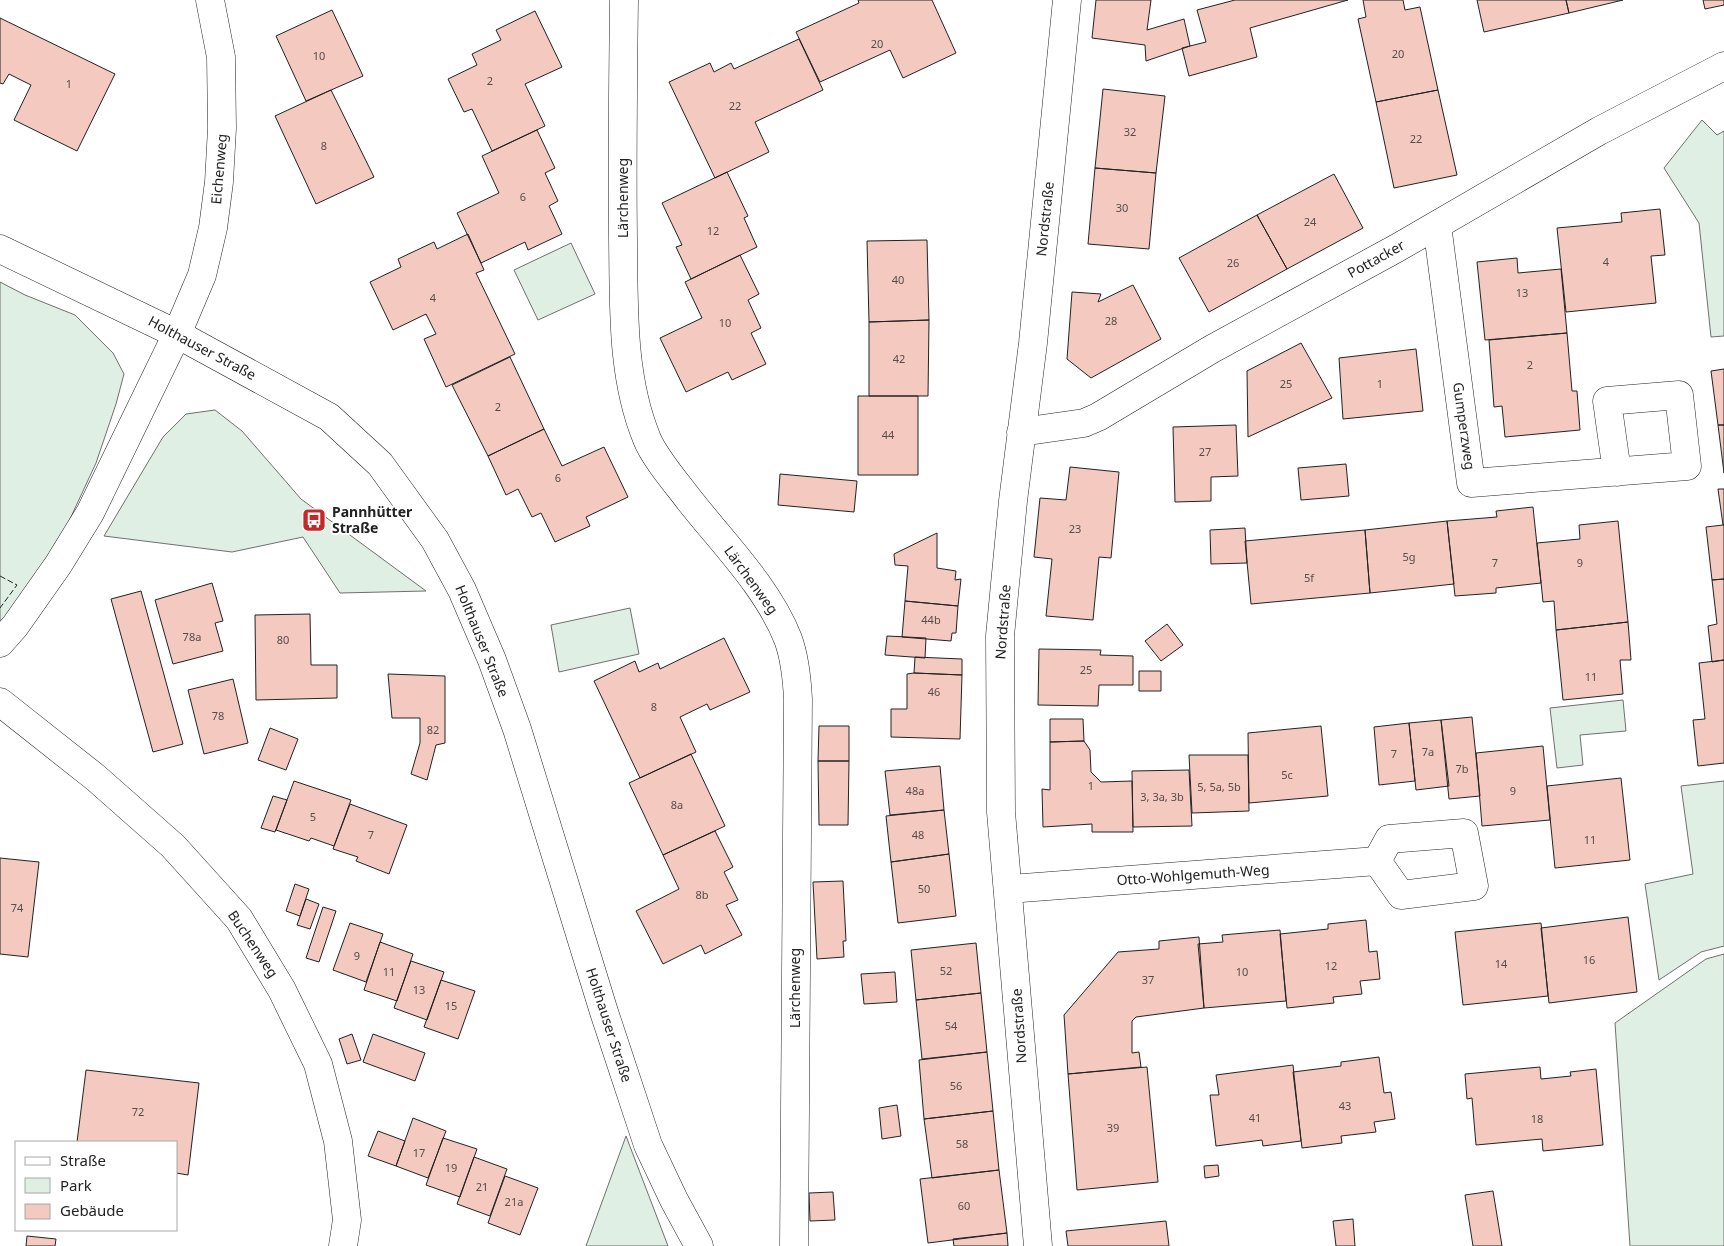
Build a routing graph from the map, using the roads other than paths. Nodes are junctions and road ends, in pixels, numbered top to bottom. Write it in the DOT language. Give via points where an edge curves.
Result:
graph roads {
  1 [pos="210,0"];
  2 [pos="624,0"];
  3 [pos="1068,0"];
  4 [pos="1724,66"];
  5 [pos="1437,226"];
  6 [pos="0,249"];
  7 [pos="177,334"];
  8 [pos="1021,432"];
  9 [pos="1617,472"];
  10 [pos="0,643"];
  11 [pos="0,702"];
  12 [pos="1377,861"];
  13 [pos="1009,889"];
  14 [pos="343,1246"];
  15 [pos="699,1246"];
  16 [pos="794,1246"];
  17 [pos="1038,1246"];
  1 -- 7 [label="street, Eichenweg" via="222,86 219,182 202,275"];
  2 -- 16 [label="street, Lärchenweg" via="625,326 629,376 636,409 648,442 677,484 769,601 789,642 797,684"];
  3 -- 8 [label="street, Nordstraße"];
  4 -- 5 [label="street, Pottacker" via="1599,131"];
  5 -- 8 [label="street, Pottacker" via="1212,349 1098,417 1084,423"];
  5 -- 9 [label="street, Gumperzweg" via="1471,483"];
  6 -- 7 [label="street, Holthauser Straße"];
  7 -- 10 [label="street" via="90,513 58,565"];
  7 -- 15 [label="street, Holthauser Straße" via="328,417 380,464 435,540 462,590 520,738 648,1145"];
  8 -- 13 [label="street, Nordstraße" via="1000,636 1001,812"];
  11 -- 14 [label="street, Buchenweg" via="96,778 173,846 239,919 282,990 318,1064 338,1141 347,1220"];
  12 -- 13 [label="street, Otto-Wohlgemuth-Weg"];
  13 -- 17 [label="street, Nordstraße"];
}
